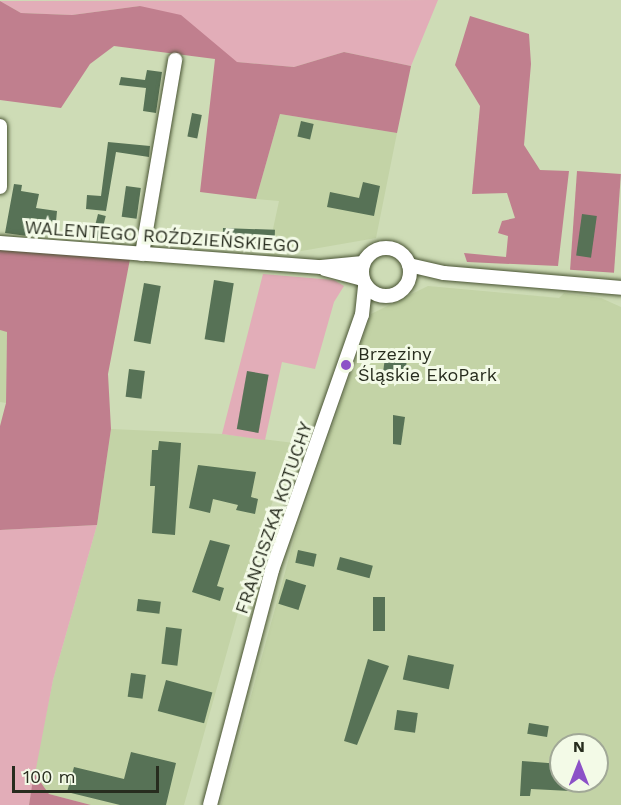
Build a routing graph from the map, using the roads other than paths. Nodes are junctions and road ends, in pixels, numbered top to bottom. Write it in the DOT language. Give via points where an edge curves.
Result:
graph roads {
  1 [pos="175,60"];
  2 [pos="0,126"];
  3 [pos="0,187"];
  4 [pos="0,243"];
  5 [pos="142,254"];
  6 [pos="363,263"];
  7 [pos="409,265"];
  8 [pos="321,267"];
  9 [pos="444,273"];
  10 [pos="364,282"];
  11 [pos="407,284"];
  12 [pos="621,288"];
  13 [pos="382,296"];
  14 [pos="362,315"];
  15 [pos="210,805"];
  1 -- 5 [label="street"];
  2 -- 3 [label="street"];
  4 -- 5 [label="street, WALENTEGO ROŹDZIEŃSKIEGO"];
  5 -- 8 [label="street, WALENTEGO ROŹDZIEŃSKIEGO"];
  6 -- 7 [label="street" via="372,252 385,248 398,251"];
  6 -- 8 [label="street, WALENTEGO ROŹDZIEŃSKIEGO"];
  6 -- 10 [label="street"];
  7 -- 9 [label="street"];
  7 -- 11 [label="street"];
  8 -- 10 [label="street, WALENTEGO ROŹDZIEŃSKIEGO"];
  9 -- 11 [label="street"];
  9 -- 12 [label="street"];
  10 -- 13 [label="street"];
  10 -- 14 [label="street, FRANCISZKA KOTUCHY"];
  11 -- 13 [label="street" via="396,294"];
  13 -- 14 [label="street, FRANCISZKA KOTUCHY"];
  14 -- 15 [label="street, FRANCISZKA KOTUCHY" via="272,570"];
}
